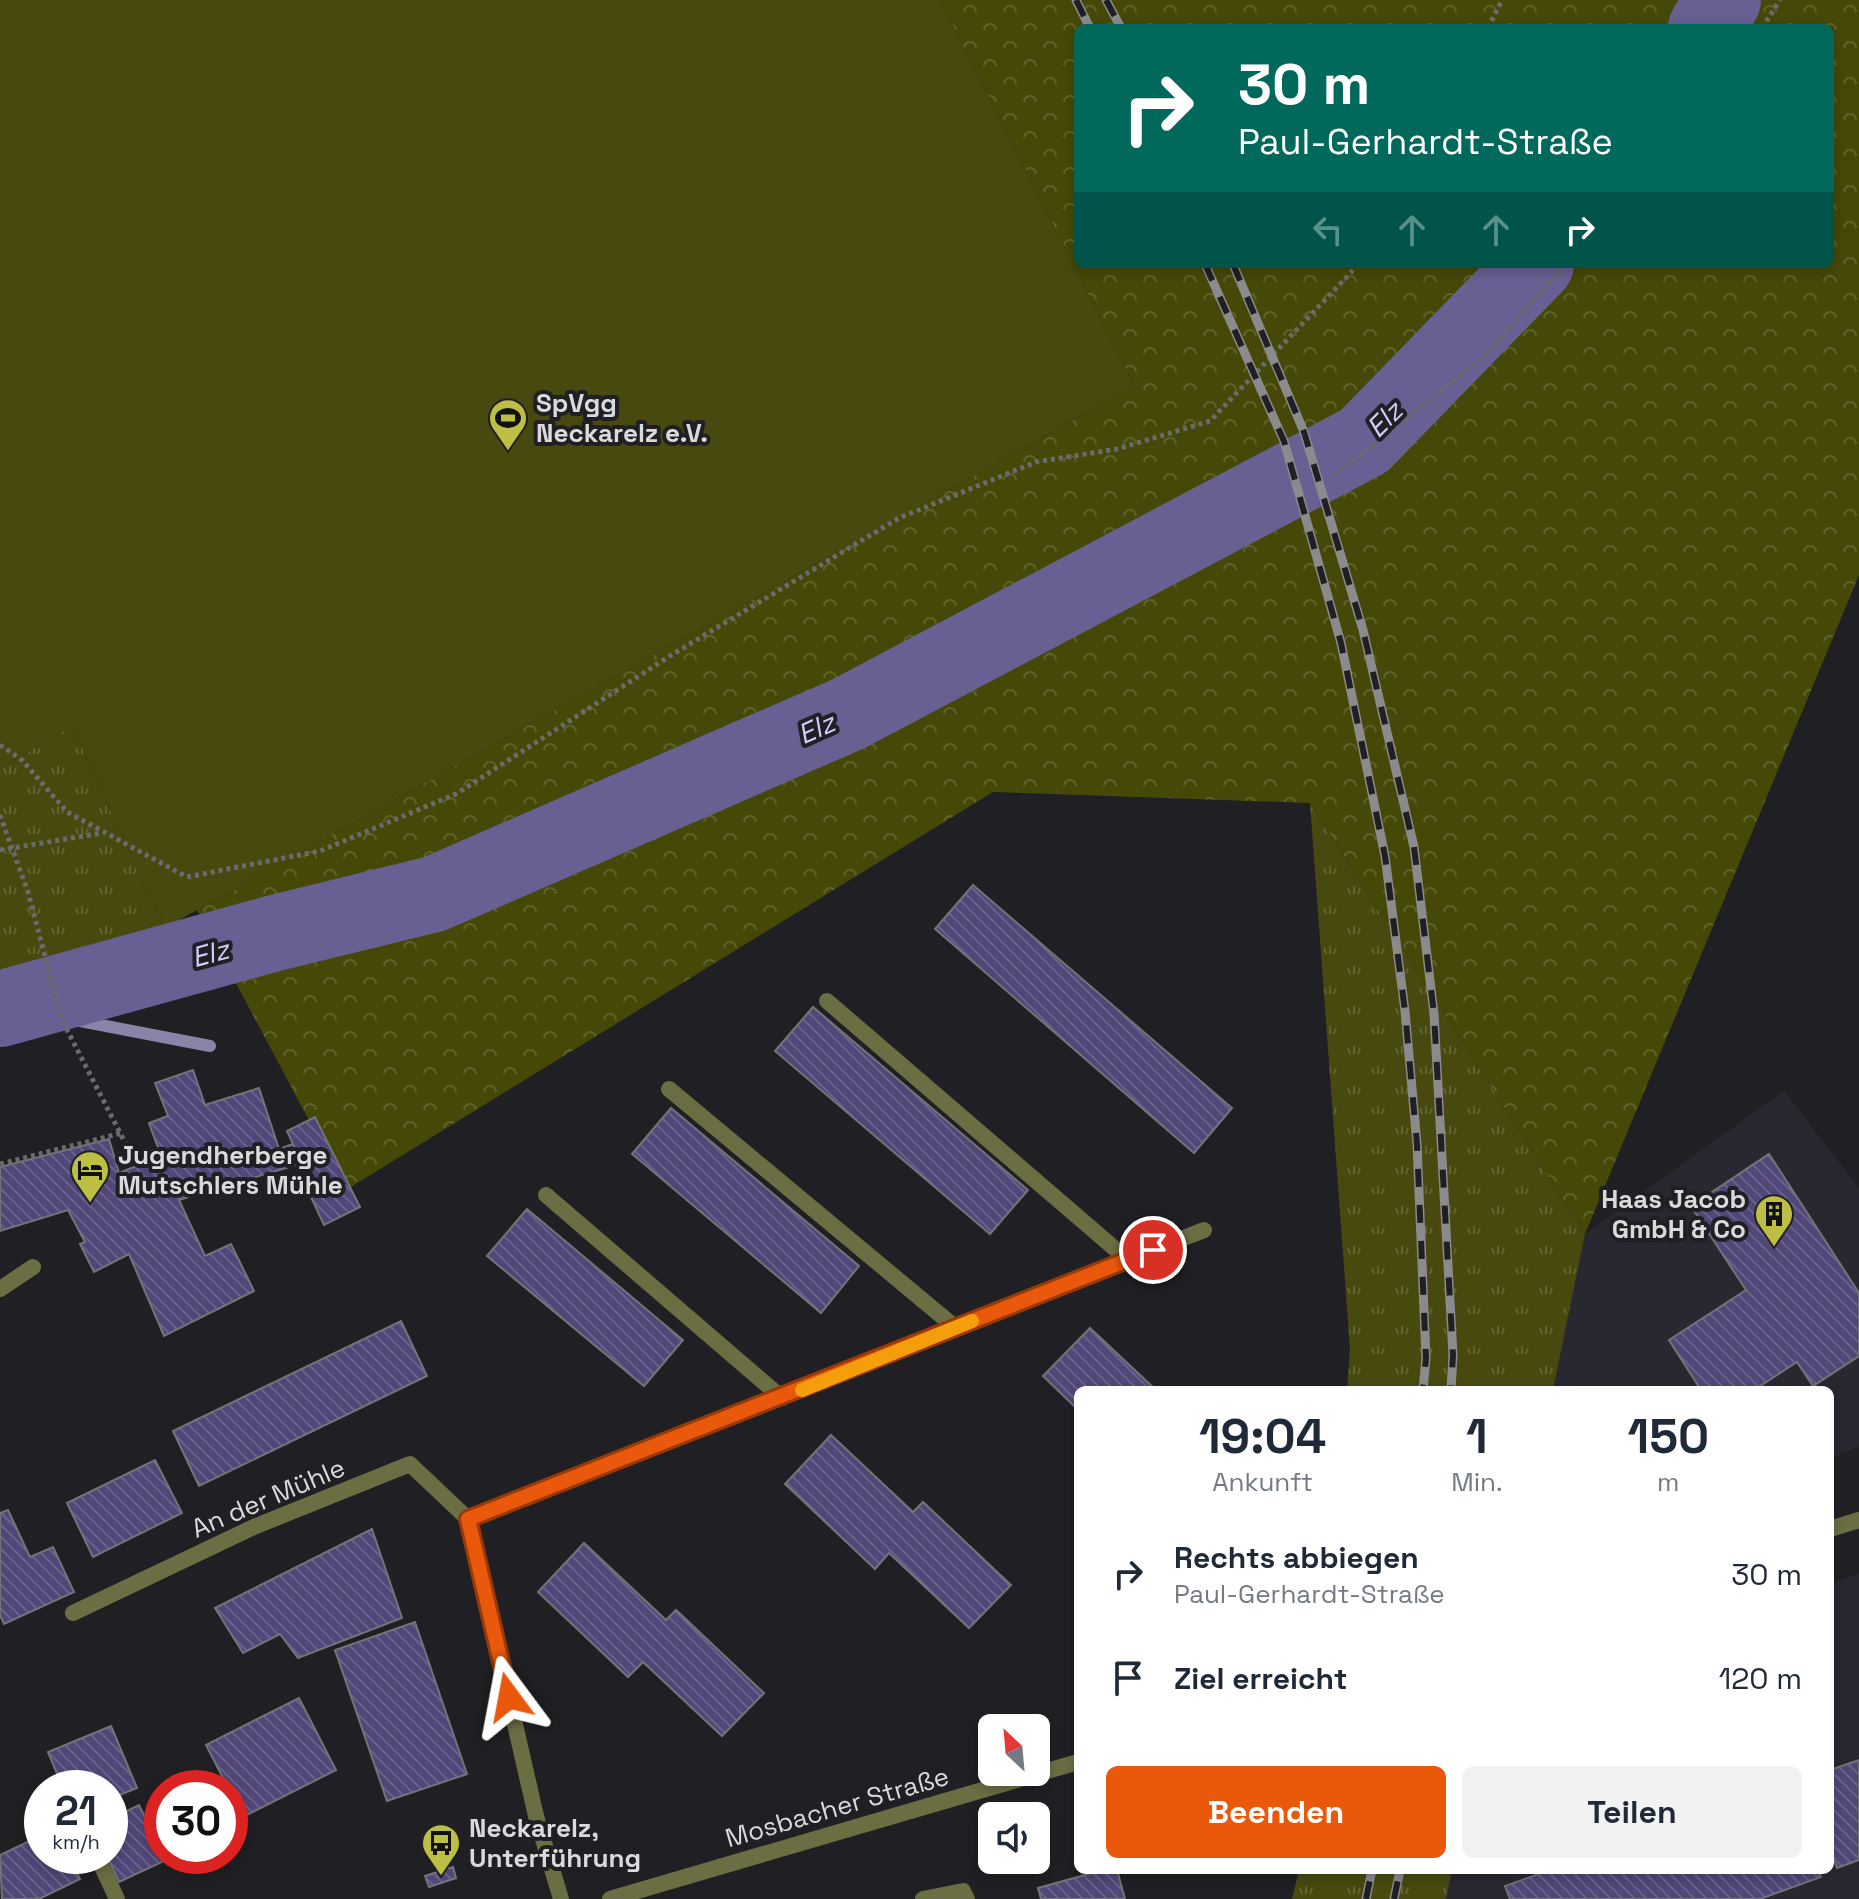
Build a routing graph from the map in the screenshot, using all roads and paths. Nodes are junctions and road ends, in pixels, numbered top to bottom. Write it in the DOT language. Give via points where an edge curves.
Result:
graph roads {
  1 [pos="1502,0"];
  2 [pos="1780,0"];
  3 [pos="1490,24"];
  4 [pos="1765,24"];
  5 [pos="1355,268"];
  6 [pos="1562,268"];
  7 [pos="1334,476"];
  8 [pos="0,745"];
  9 [pos="0,815"];
  10 [pos="102,833"];
  11 [pos="13,848"];
  12 [pos="0,850"];
  13 [pos="827,1001"];
  14 [pos="669,1089"];
  15 [pos="121,1132"];
  16 [pos="0,1164"];
  17 [pos="136,1164"];
  18 [pos="546,1195"];
  19 [pos="1204,1230"];
  20 [pos="1128,1260"];
  21 [pos="33,1267"];
  22 [pos="0,1289"];
  23 [pos="956,1328"];
  24 [pos="782,1398"];
  25 [pos="468,1519"];
  26 [pos="1859,1520"];
  27 [pos="1834,1528"];
  28 [pos="73,1613"];
  29 [pos="1074,1763"];
  30 [pos="105,1874"];
  31 [pos="117,1899"];
  32 [pos="561,1899"];
  33 [pos="610,1899"];
  34 [pos="923,1899"];
  35 [pos="967,1899"];
  1 -- 3 [label="path"];
  2 -- 4 [label="path"];
  5 -- 10 [label="path" via="1210,421 1117,449 1036,462 899,518 673,654 456,794 320,851 187,877"];
  6 -- 7 [label="path" via="1486,355"];
  8 -- 10 [label="path" via="22,760 67,812"];
  9 -- 11 [label="path"];
  10 -- 11 [label="path"];
  11 -- 12 [label="path"];
  11 -- 15 [label="path" via="62,1020"];
  13 -- 20 [label="street"];
  14 -- 23 [label="street"];
  15 -- 16 [label="path"];
  15 -- 17 [label="path"];
  18 -- 24 [label="street"];
  19 -- 20 [label="street"];
  20 -- 23 [label="street"];
  21 -- 22 [label="street"];
  23 -- 24 [label="street"];
  24 -- 25 [label="street"];
  25 -- 28 [label="street, An der Mühle" via="410,1464 256,1526"];
  25 -- 32 [label="street" via="536,1816"];
  26 -- 27 [label="street"];
  29 -- 33 [label="street, Mosbacher Straße"];
  30 -- 31 [label="street"];
  34 -- 35 [label="street" via="963,1891"];
}
